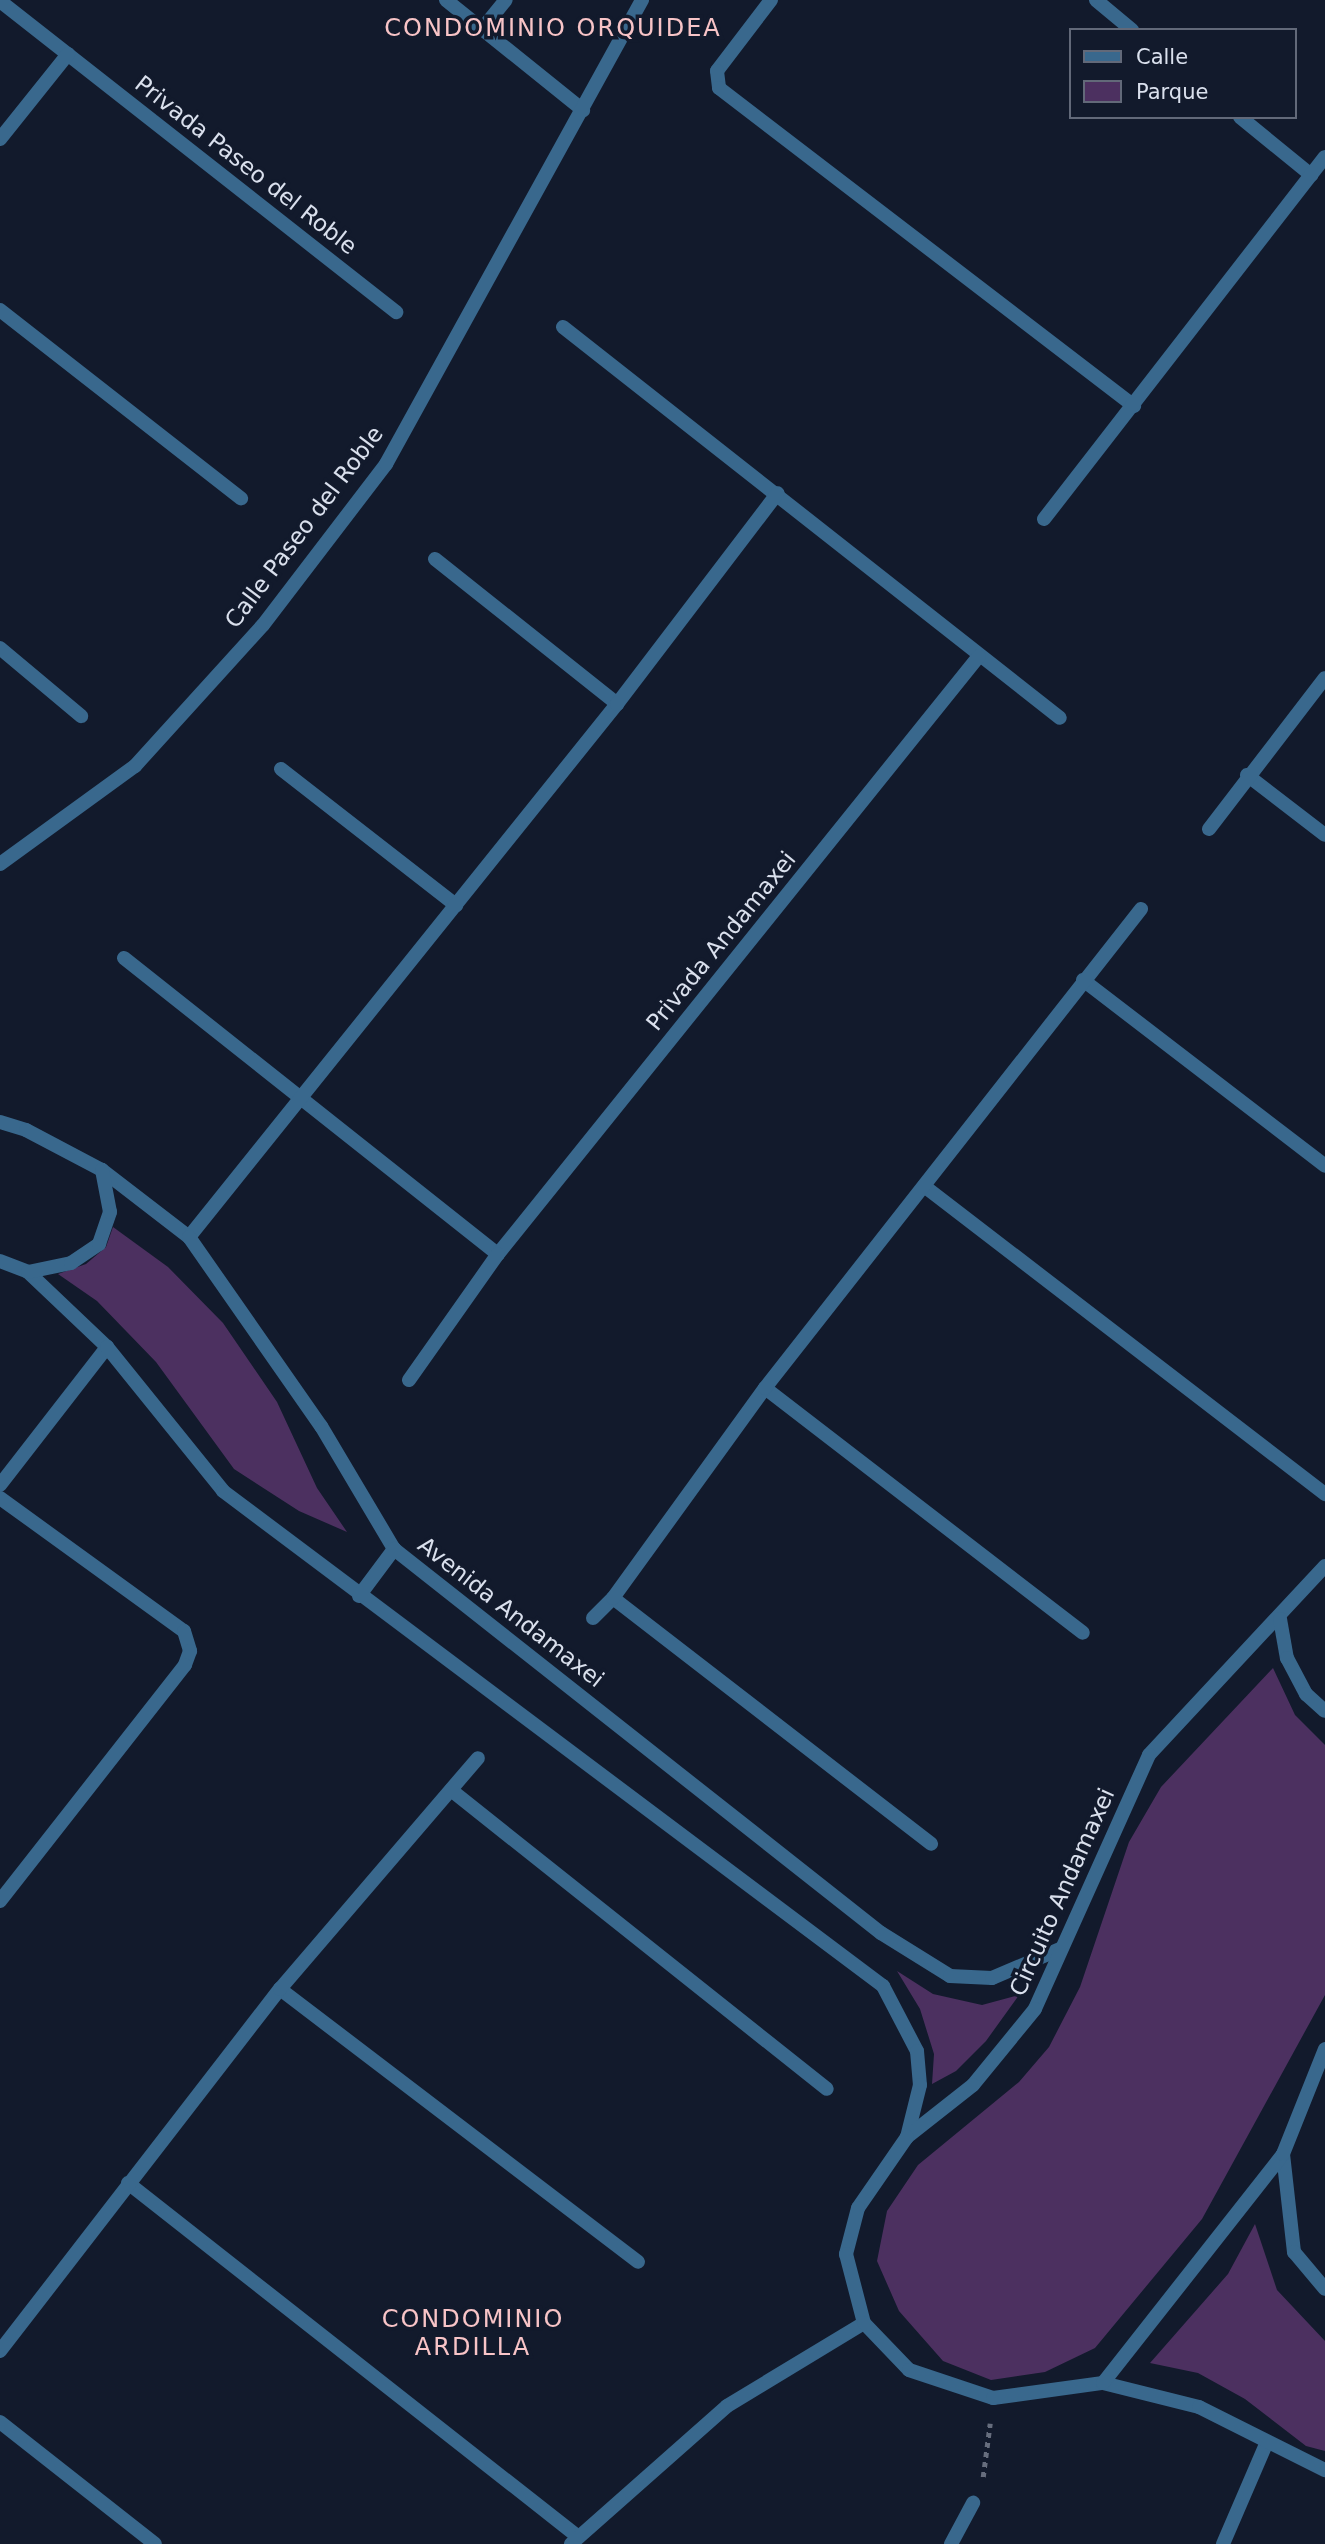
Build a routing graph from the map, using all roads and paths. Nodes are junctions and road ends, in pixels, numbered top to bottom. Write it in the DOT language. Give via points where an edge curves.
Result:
graph roads {
  1 [pos="446,0"];
  2 [pos="506,0"];
  3 [pos="642,0"];
  4 [pos="771,0"];
  5 [pos="1096,0"];
  6 [pos="0,1"];
  7 [pos="483,28"];
  8 [pos="1130,28"];
  9 [pos="68,54"];
  10 [pos="583,110"];
  11 [pos="1242,119"];
  12 [pos="0,139"];
  13 [pos="1325,157"];
  14 [pos="1311,175"];
  15 [pos="0,310"];
  16 [pos="396,312"];
  17 [pos="562,327"];
  18 [pos="1133,406"];
  19 [pos="778,494"];
  20 [pos="241,498"];
  21 [pos="1044,519"];
  22 [pos="435,559"];
  23 [pos="0,648"];
  24 [pos="979,656"];
  25 [pos="1325,678"];
  26 [pos="617,704"];
  27 [pos="81,716"];
  28 [pos="1060,718"];
  29 [pos="281,769"];
  30 [pos="1247,775"];
  31 [pos="1209,828"];
  32 [pos="1325,835"];
  33 [pos="0,864"];
  34 [pos="456,905"];
  35 [pos="1141,909"];
  36 [pos="124,958"];
  37 [pos="1083,980"];
  38 [pos="302,1100"];
  39 [pos="0,1122"];
  40 [pos="1325,1166"];
  41 [pos="102,1170"];
  42 [pos="925,1186"];
  43 [pos="189,1237"];
  44 [pos="498,1254"];
  45 [pos="0,1261"];
  46 [pos="28,1272"];
  47 [pos="107,1347"];
  48 [pos="409,1380"];
  49 [pos="765,1388"];
  50 [pos="0,1485"];
  51 [pos="1325,1494"];
  52 [pos="0,1498"];
  53 [pos="394,1549"];
  54 [pos="1325,1566"];
  55 [pos="359,1596"];
  56 [pos="613,1598"];
  57 [pos="593,1618"];
  58 [pos="1280,1619"];
  59 [pos="1083,1633"];
  60 [pos="1325,1711"];
  61 [pos="478,1758"];
  62 [pos="451,1790"];
  63 [pos="931,1844"];
  64 [pos="0,1901"];
  65 [pos="1060,1949"];
  66 [pos="280,1989"];
  67 [pos="1325,2049"];
  68 [pos="827,2089"];
  69 [pos="906,2137"];
  70 [pos="1283,2154"];
  71 [pos="128,2183"];
  72 [pos="638,2262"];
  73 [pos="1325,2289"];
  74 [pos="864,2323"];
  75 [pos="0,2350"];
  76 [pos="1103,2383"];
  77 [pos="993,2398"];
  78 [pos="0,2422"];
  79 [pos="1267,2442"];
  80 [pos="1325,2470"];
  81 [pos="973,2503"];
  82 [pos="574,2540"];
  83 [pos="155,2544"];
  84 [pos="951,2544"];
  85 [pos="1223,2544"];
  1 -- 7 [label="street"];
  2 -- 7 [label="street"];
  3 -- 10 [label="street, Calle Paseo del Roble"];
  4 -- 18 [label="street" via="717,71 719,88"];
  5 -- 8 [label="street"];
  6 -- 9 [label="street, Privada Paseo del Roble"];
  7 -- 10 [label="street"];
  9 -- 12 [label="street"];
  9 -- 16 [label="street, Privada Paseo del Roble"];
  10 -- 33 [label="street, Calle Paseo del Roble" via="386,464 263,625 135,766"];
  11 -- 14 [label="street"];
  13 -- 14 [label="street"];
  14 -- 18 [label="street"];
  15 -- 20 [label="street"];
  17 -- 19 [label="street"];
  18 -- 21 [label="street"];
  19 -- 24 [label="street"];
  19 -- 26 [label="street"];
  22 -- 26 [label="street"];
  23 -- 27 [label="street"];
  24 -- 28 [label="street"];
  24 -- 44 [label="street, Privada Andamaxei"];
  25 -- 30 [label="street"];
  26 -- 34 [label="street"];
  29 -- 34 [label="street"];
  30 -- 31 [label="street"];
  30 -- 32 [label="street"];
  34 -- 38 [label="street"];
  35 -- 37 [label="street"];
  36 -- 38 [label="street"];
  37 -- 40 [label="street"];
  37 -- 42 [label="street"];
  38 -- 43 [label="street"];
  38 -- 44 [label="street"];
  39 -- 41 [label="street, Avenida Andamaxei" via="26,1130"];
  41 -- 43 [label="street, Avenida Andamaxei"];
  41 -- 46 [label="street" via="110,1212 99,1244 71,1263"];
  42 -- 49 [label="street"];
  42 -- 51 [label="street"];
  43 -- 53 [label="street, Avenida Andamaxei" via="321,1426"];
  44 -- 48 [label="street, Privada Andamaxei"];
  45 -- 46 [label="street"];
  46 -- 47 [label="street"];
  47 -- 50 [label="street"];
  47 -- 55 [label="street" via="223,1490"];
  49 -- 56 [label="street"];
  49 -- 59 [label="street"];
  52 -- 64 [label="street" via="184,1631 190,1651 185,1665"];
  53 -- 55 [label="street"];
  53 -- 65 [label="street, Avenida Andamaxei" via="881,1933 950,1976 992,1978"];
  54 -- 58 [label="street, Circuito Andamaxei"];
  55 -- 69 [label="street" via="883,1986 917,2051 920,2085"];
  56 -- 57 [label="street"];
  56 -- 63 [label="street"];
  58 -- 60 [label="street" via="1287,1658 1306,1694"];
  58 -- 65 [label="street, Circuito Andamaxei" via="1149,1755"];
  61 -- 62 [label="street"];
  62 -- 66 [label="street"];
  62 -- 68 [label="street"];
  65 -- 69 [label="street, Circuito Andamaxei" via="1035,2009 973,2085"];
  66 -- 71 [label="street"];
  66 -- 72 [label="street"];
  67 -- 70 [label="street"];
  69 -- 74 [label="street, Circuito Andamaxei" via="858,2208 846,2254"];
  70 -- 73 [label="street" via="1294,2252"];
  70 -- 76 [label="street"];
  71 -- 75 [label="street"];
  71 -- 82 [label="street"];
  74 -- 77 [label="street, Circuito Andamaxei" via="909,2370"];
  74 -- 82 [label="street" via="727,2406"];
  76 -- 77 [label="street, Circuito Andamaxei"];
  76 -- 79 [label="street" via="1199,2407"];
  77 -- 81 [label="path" via="982,2480"];
  78 -- 83 [label="street"];
  79 -- 80 [label="street"];
  79 -- 85 [label="street"];
  81 -- 84 [label="street"];
}
